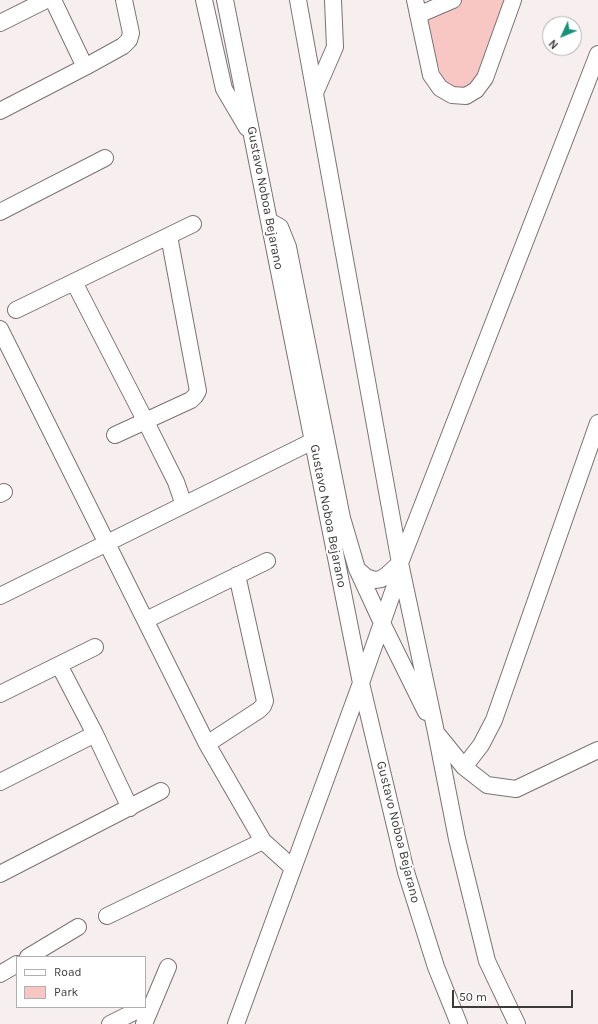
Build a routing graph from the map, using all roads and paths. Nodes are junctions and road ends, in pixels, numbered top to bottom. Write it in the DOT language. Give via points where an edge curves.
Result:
graph roads {
  1 [pos="46,0"];
  2 [pos="53,0"];
  3 [pos="124,0"];
  4 [pos="204,0"];
  5 [pos="226,0"];
  6 [pos="298,0"];
  7 [pos="333,0"];
  8 [pos="453,0"];
  9 [pos="513,0"];
  10 [pos="416,8"];
  11 [pos="0,23"];
  12 [pos="598,54"];
  13 [pos="85,68"];
  14 [pos="315,93"];
  15 [pos="0,112"];
  16 [pos="254,140"];
  17 [pos="105,158"];
  18 [pos="0,212"];
  19 [pos="269,221"];
  20 [pos="193,224"];
  21 [pos="169,236"];
  22 [pos="74,282"];
  23 [pos="16,310"];
  24 [pos="0,328"];
  25 [pos="146,422"];
  26 [pos="598,423"];
  27 [pos="115,435"];
  28 [pos="313,441"];
  29 [pos="184,505"];
  30 [pos="107,543"];
  31 [pos="267,561"];
  32 [pos="400,563"];
  33 [pos="357,569"];
  34 [pos="237,575"];
  35 [pos="0,596"];
  36 [pos="146,620"];
  37 [pos="382,623"];
  38 [pos="95,647"];
  39 [pos="60,665"];
  40 [pos="361,682"];
  41 [pos="0,694"];
  42 [pos="436,732"];
  43 [pos="95,734"];
  44 [pos="207,744"];
  45 [pos="598,750"];
  46 [pos="464,767"];
  47 [pos="0,782"];
  48 [pos="161,791"];
  49 [pos="130,808"];
  50 [pos="263,841"];
  51 [pos="293,868"];
  52 [pos="0,874"];
  53 [pos="107,916"];
  54 [pos="78,927"];
  55 [pos="30,956"];
  56 [pos="16,965"];
  57 [pos="168,967"];
  58 [pos="0,974"];
  59 [pos="147,1005"];
  60 [pos="141,1008"];
  61 [pos="110,1024"];
  62 [pos="144,1024"];
  63 [pos="236,1024"];
  64 [pos="459,1024"];
  65 [pos="517,1024"];
  1 -- 11 [label="street"];
  2 -- 13 [label="street"];
  3 -- 13 [label="street" via="131,33 129,40"];
  4 -- 16 [label="street" via="224,89"];
  5 -- 16 [label="street, Gustavo Noboa Bejarano"];
  6 -- 14 [label="street"];
  7 -- 14 [label="street" via="336,47"];
  8 -- 10 [label="street"];
  9 -- 10 [label="street" via="485,78 476,90 466,96 452,95 440,88 431,75"];
  12 -- 32 [label="street"];
  13 -- 15 [label="street"];
  14 -- 32 [label="street"];
  16 -- 19 [label="street, Gustavo Noboa Bejarano"];
  17 -- 18 [label="street"];
  19 -- 28 [label="street, Gustavo Noboa Bejarano"];
  19 -- 33 [label="street" via="280,227 288,247 342,518"];
  20 -- 21 [label="street"];
  21 -- 22 [label="street"];
  21 -- 25 [label="street" via="198,391 191,400"];
  22 -- 23 [label="street"];
  22 -- 25 [label="street"];
  24 -- 30 [label="street"];
  25 -- 27 [label="street"];
  25 -- 29 [label="street" via="176,482"];
  26 -- 46 [label="street" via="494,720 481,745"];
  28 -- 29 [label="street"];
  28 -- 40 [label="street, Gustavo Noboa Bejarano"];
  29 -- 30 [label="street"];
  30 -- 35 [label="street"];
  30 -- 36 [label="street"];
  31 -- 34 [label="street"];
  32 -- 33 [label="street" via="388,575 375,580 366,577"];
  32 -- 37 [label="street"];
  32 -- 42 [label="street"];
  33 -- 37 [label="street"];
  34 -- 36 [label="street"];
  34 -- 44 [label="street" via="265,701 259,710"];
  36 -- 44 [label="street"];
  37 -- 40 [label="street"];
  37 -- 42 [label="street"];
  38 -- 39 [label="street"];
  39 -- 41 [label="street"];
  39 -- 43 [label="street"];
  40 -- 51 [label="street"];
  40 -- 64 [label="street, Gustavo Noboa Bejarano" via="406,872 436,967"];
  42 -- 46 [label="street"];
  42 -- 65 [label="street" via="457,839 487,961"];
  43 -- 47 [label="street"];
  43 -- 49 [label="street"];
  44 -- 50 [label="street"];
  45 -- 46 [label="street" via="516,789 488,785"];
  48 -- 49 [label="street"];
  49 -- 52 [label="street"];
  50 -- 51 [label="street"];
  50 -- 53 [label="street"];
  51 -- 63 [label="street"];
  54 -- 55 [label="street"];
  56 -- 58 [label="street"];
  57 -- 59 [label="street"];
  59 -- 62 [label="street"];
  60 -- 61 [label="street"];
}
